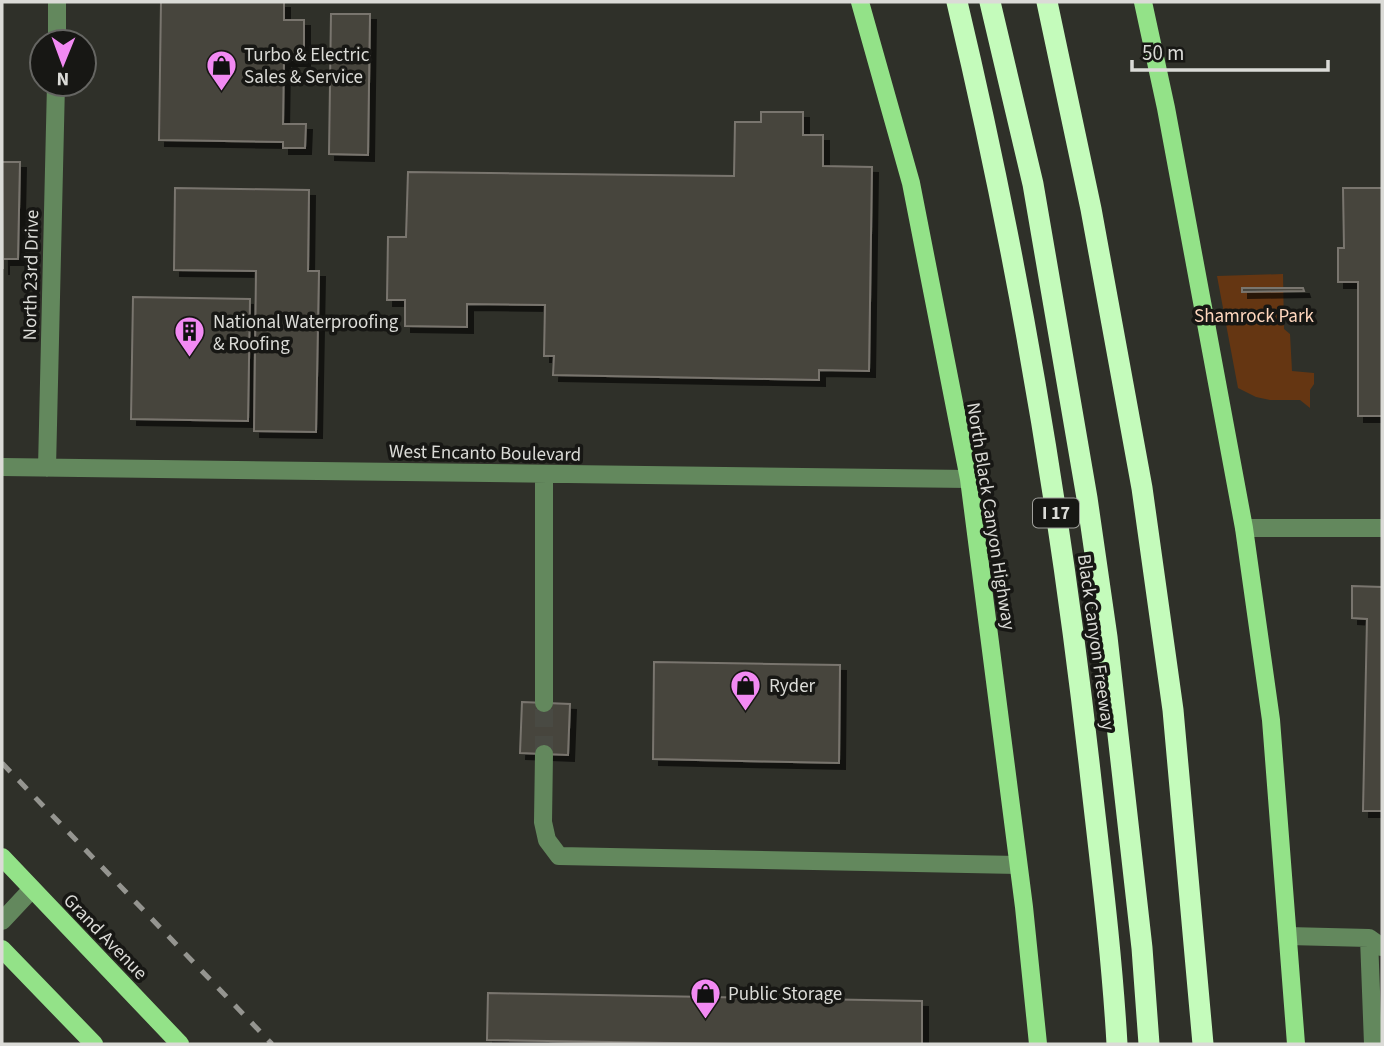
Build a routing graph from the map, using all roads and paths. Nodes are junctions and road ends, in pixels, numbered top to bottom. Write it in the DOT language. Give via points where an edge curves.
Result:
graph roads {
  1 [pos="58,2"];
  2 [pos="860,2"];
  3 [pos="957,2"];
  4 [pos="990,2"];
  5 [pos="1047,2"];
  6 [pos="1143,2"];
  7 [pos="57,28"];
  8 [pos="55,98"];
  9 [pos="2,467"];
  10 [pos="47,468"];
  11 [pos="544,474"];
  12 [pos="969,479"];
  13 [pos="1244,528"];
  14 [pos="1382,528"];
  15 [pos="544,703"];
  16 [pos="544,754"];
  17 [pos="2,858"];
  18 [pos="1018,865"];
  19 [pos="32,889"];
  20 [pos="2,921"];
  21 [pos="1192,922"];
  22 [pos="1288,936"];
  23 [pos="1376,943"];
  24 [pos="2,949"];
  25 [pos="1117,1040"];
  26 [pos="94,1044"];
  27 [pos="180,1044"];
  28 [pos="1038,1044"];
  29 [pos="1149,1044"];
  30 [pos="1203,1044"];
  31 [pos="1212,1044"];
  32 [pos="1296,1044"];
  33 [pos="1373,1044"];
  1 -- 7 [label="street"];
  2 -- 12 [label="main road, North Black Canyon Highway" via="911,183"];
  3 -- 25 [label="highway, Black Canyon Freeway / I 17" via="1005,217 1063,556"];
  4 -- 29 [label="highway" via="1033,184 1087,498 1107,638"];
  5 -- 21 [label="highway" via="1142,488 1173,710"];
  6 -- 13 [label="main road"];
  8 -- 10 [label="street, North 23rd Drive"];
  9 -- 10 [label="street, West Encanto Boulevard"];
  10 -- 11 [label="street, West Encanto Boulevard"];
  11 -- 12 [label="street, West Encanto Boulevard"];
  11 -- 15 [label="street"];
  12 -- 18 [label="main road, North Black Canyon Highway"];
  13 -- 14 [label="street"];
  13 -- 22 [label="main road" via="1270,720"];
  16 -- 18 [label="street" via="543,822 547,840 559,856"];
  17 -- 19 [label="main road, Grand Avenue"];
  18 -- 28 [label="main road, North Black Canyon Highway"];
  19 -- 20 [label="street"];
  19 -- 27 [label="main road, Grand Avenue"];
  21 -- 30 [label="highway"];
  21 -- 31 [label="highway"];
  22 -- 23 [label="street"];
  22 -- 32 [label="main road"];
  23 -- 33 [label="street"];
  24 -- 26 [label="main road"];
}
